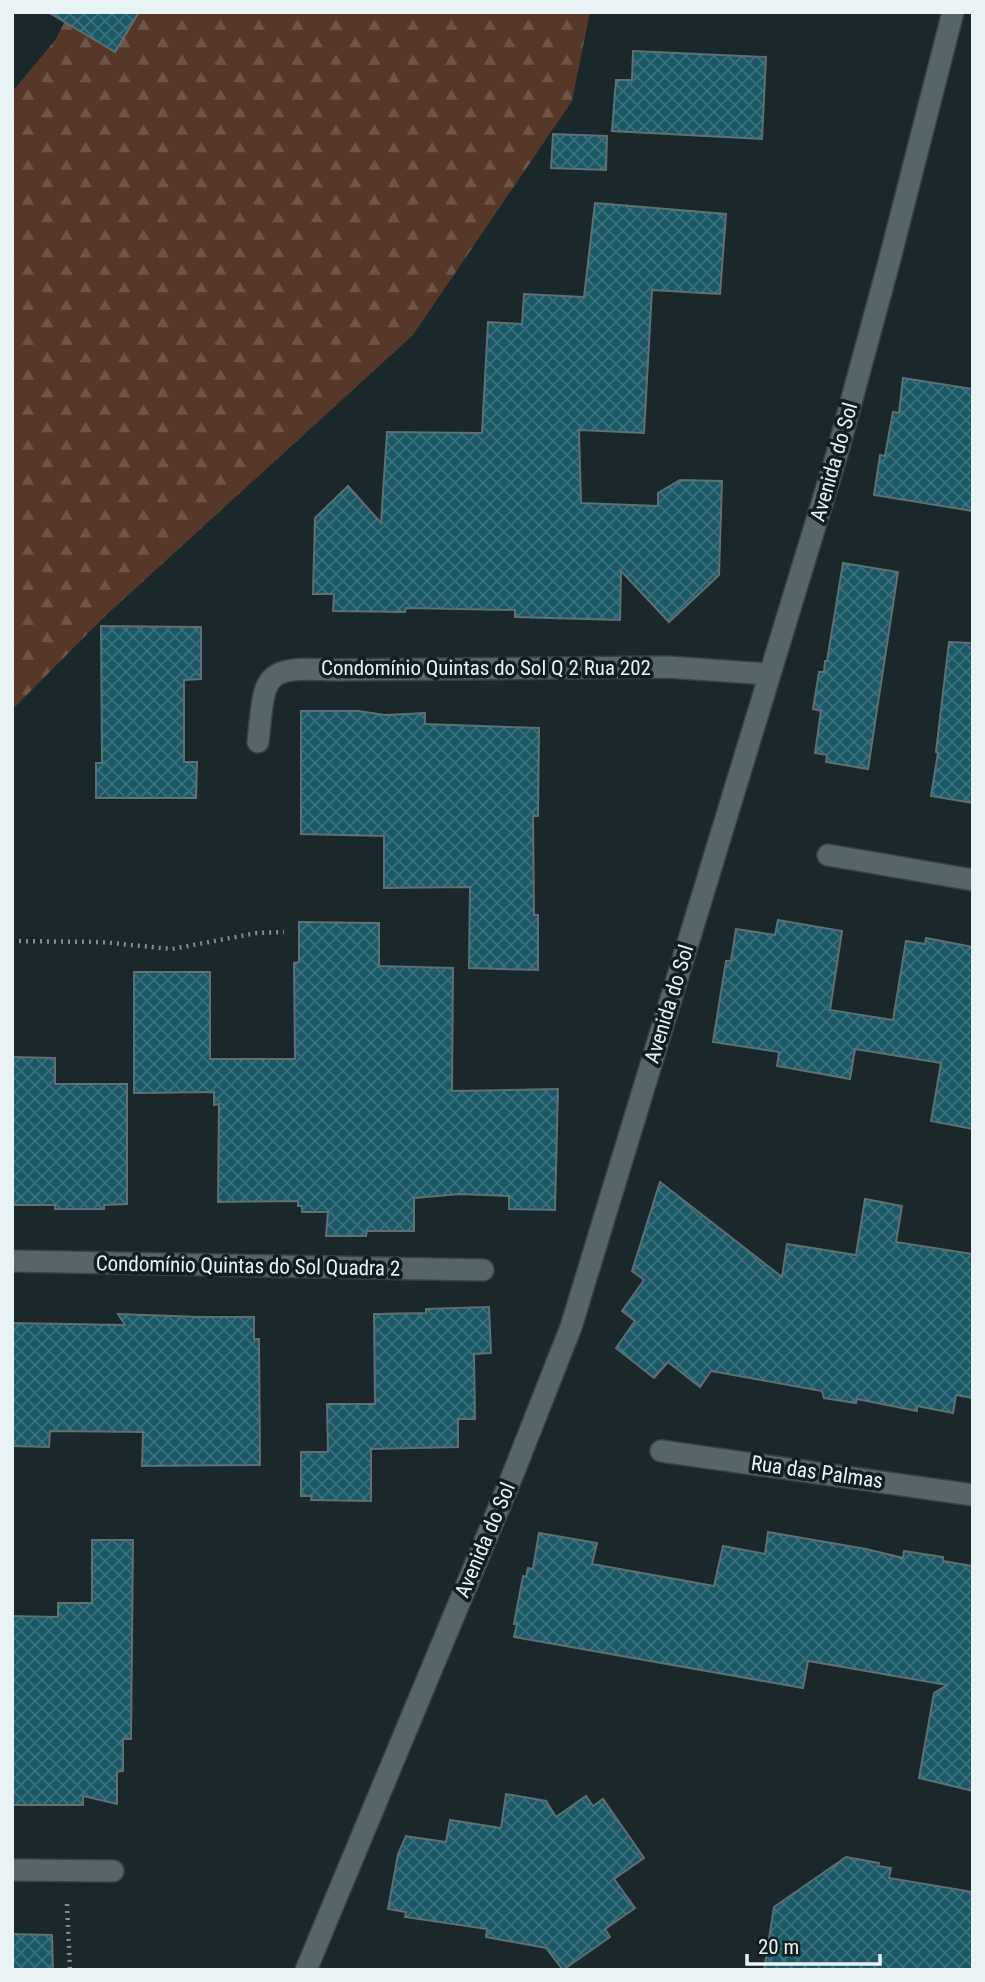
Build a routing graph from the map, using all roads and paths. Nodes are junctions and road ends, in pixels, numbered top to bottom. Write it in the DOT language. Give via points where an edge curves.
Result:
graph roads {
  1 [pos="953,12"];
  2 [pos="769,674"];
  3 [pos="258,742"];
  4 [pos="828,855"];
  5 [pos="973,880"];
  6 [pos="284,932"];
  7 [pos="12,941"];
  8 [pos="12,1261"];
  9 [pos="483,1270"];
  10 [pos="661,1451"];
  11 [pos="973,1495"];
  12 [pos="12,1870"];
  13 [pos="65,1870"];
  14 [pos="113,1871"];
  15 [pos="70,1970"];
  16 [pos="306,1970"];
  1 -- 2 [label="street, Avenida do Sol" via="837,454"];
  2 -- 3 [label="street, Condomínio Quintas do Sol Q 2 Rua 202" via="667,667 303,668 284,671 265,686"];
  2 -- 16 [label="street, Avenida do Sol" via="571,1327"];
  4 -- 5 [label="street"];
  6 -- 7 [label="path" via="173,949"];
  8 -- 9 [label="street, Condomínio Quintas do Sol Quadra 2"];
  10 -- 11 [label="street, Rua das Palmas"];
  12 -- 13 [label="street"];
  13 -- 14 [label="street"];
  13 -- 15 [label="path"];
}
